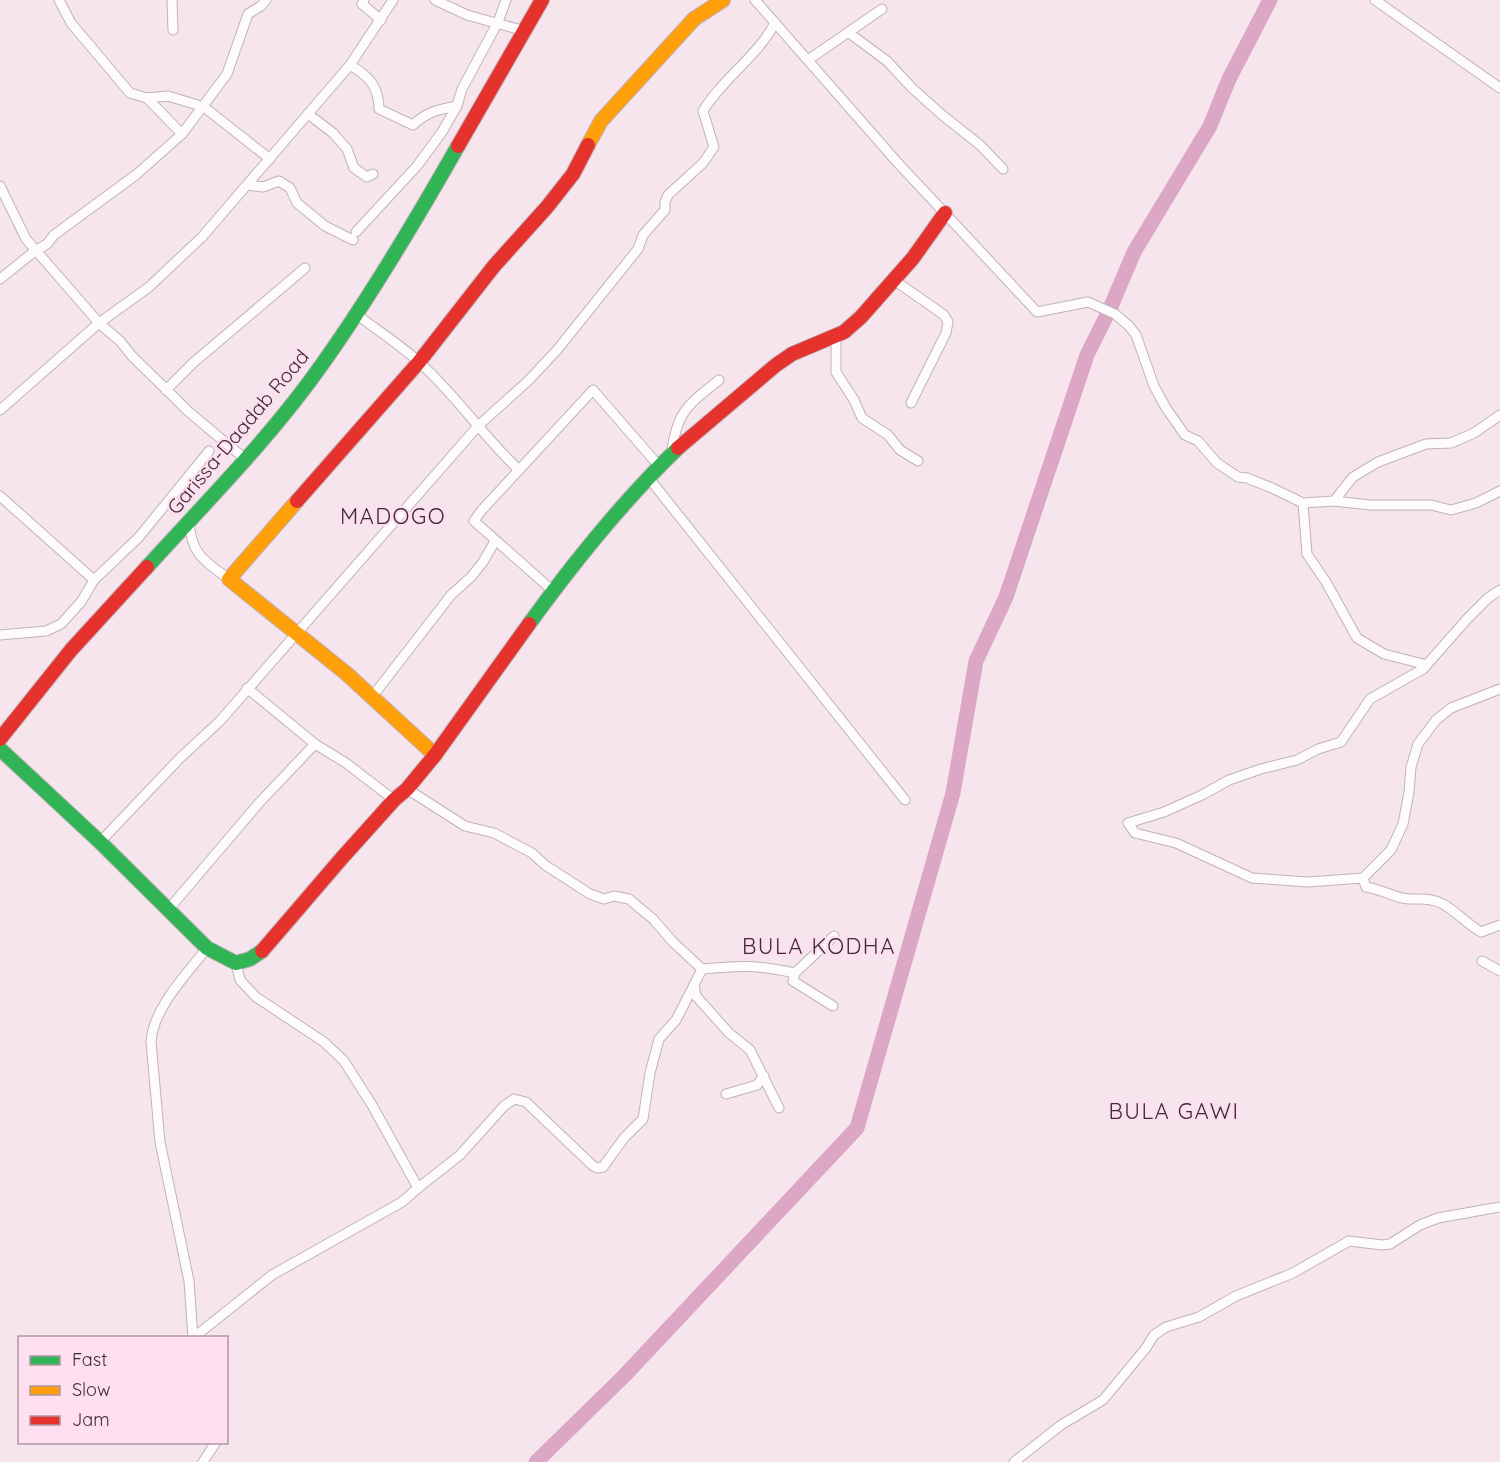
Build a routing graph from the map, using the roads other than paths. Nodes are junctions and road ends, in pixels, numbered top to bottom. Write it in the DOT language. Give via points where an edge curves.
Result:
graph roads {
  1 [pos="59,0"];
  2 [pos="172,0"];
  3 [pos="266,0"];
  4 [pos="364,0"];
  5 [pos="393,0"];
  6 [pos="435,0"];
  7 [pos="506,0"];
  8 [pos="543,0"];
  9 [pos="723,0"];
  10 [pos="755,0"];
  11 [pos="1375,0"];
  12 [pos="882,9"];
  13 [pos="381,20"];
  14 [pos="498,22"];
  15 [pos="775,23"];
  16 [pos="173,30"];
  17 [pos="525,31"];
  18 [pos="849,33"];
  19 [pos="808,60"];
  20 [pos="350,65"];
  21 [pos="1500,88"];
  22 [pos="147,98"];
  23 [pos="458,106"];
  24 [pos="204,107"];
  25 [pos="308,114"];
  26 [pos="182,134"];
  27 [pos="270,159"];
  28 [pos="1003,169"];
  29 [pos="373,174"];
  30 [pos="247,185"];
  31 [pos="0,186"];
  32 [pos="945,213"];
  33 [pos="35,251"];
  34 [pos="305,268"];
  35 [pos="0,279"];
  36 [pos="894,280"];
  37 [pos="356,314"];
  38 [pos="99,323"];
  39 [pos="836,336"];
  40 [pos="420,362"];
  41 [pos="719,380"];
  42 [pos="166,390"];
  43 [pos="911,403"];
  44 [pos="0,410"];
  45 [pos="1500,415"];
  46 [pos="478,426"];
  47 [pos="209,451"];
  48 [pos="671,455"];
  49 [pos="245,459"];
  50 [pos="918,460"];
  51 [pos="659,466"];
  52 [pos="519,470"];
  53 [pos="648,477"];
  54 [pos="1500,491"];
  55 [pos="0,496"];
  56 [pos="1334,501"];
  57 [pos="1303,503"];
  58 [pos="189,521"];
  59 [pos="495,541"];
  60 [pos="229,579"];
  61 [pos="94,580"];
  62 [pos="1500,590"];
  63 [pos="553,591"];
  64 [pos="297,633"];
  65 [pos="0,635"];
  66 [pos="1427,665"];
  67 [pos="247,688"];
  68 [pos="1500,690"];
  69 [pos="372,697"];
  70 [pos="0,739"];
  71 [pos="315,744"];
  72 [pos="0,749"];
  73 [pos="435,755"];
  74 [pos="407,789"];
  75 [pos="394,800"];
  76 [pos="905,800"];
  77 [pos="100,842"];
  78 [pos="1363,878"];
  79 [pos="168,910"];
  80 [pos="1500,926"];
  81 [pos="834,936"];
  82 [pos="207,948"];
  83 [pos="1482,961"];
  84 [pos="236,963"];
  85 [pos="702,969"];
  86 [pos="1500,971"];
  87 [pos="795,973"];
  88 [pos="694,985"];
  89 [pos="832,1006"];
  90 [pos="764,1076"];
  91 [pos="726,1094"];
  92 [pos="779,1108"];
  93 [pos="418,1188"];
  94 [pos="1500,1207"];
  95 [pos="193,1336"];
  96 [pos="196,1336"];
  97 [pos="215,1444"];
  98 [pos="203,1462"];
  99 [pos="1014,1462"];
  1 -- 22 [label="street" via="71,23 130,93"];
  2 -- 16 [label="street"];
  3 -- 24 [label="street" via="248,14 227,74"];
  4 -- 13 [label="street" via="362,4"];
  5 -- 13 [label="street"];
  6 -- 14 [label="street" via="467,15"];
  7 -- 14 [label="street"];
  8 -- 17 [label="main road, Garissa-Daadab Road"];
  9 -- 40 [label="main road" via="694,19 601,121 573,174 494,266"];
  10 -- 15 [label="street"];
  11 -- 21 [label="street"];
  12 -- 18 [label="street"];
  13 -- 20 [label="street"];
  14 -- 17 [label="street"];
  14 -- 23 [label="street" via="462,89"];
  15 -- 19 [label="street"];
  15 -- 46 [label="street" via="766,40 703,111 714,147 703,163 668,195 665,210 643,235 638,249 557,350"];
  17 -- 37 [label="main road, Garissa-Daadab Road" via="415,222"];
  18 -- 19 [label="street"];
  18 -- 28 [label="street" via="887,62"];
  19 -- 32 [label="street"];
  20 -- 23 [label="street" via="370,78 379,96 379,109 413,125 434,110"];
  20 -- 25 [label="street"];
  22 -- 24 [label="street" via="168,96"];
  22 -- 26 [label="street"];
  23 -- 30 [label="street" via="417,166 354,236 325,226 297,203 291,188 279,180 263,187"];
  24 -- 26 [label="street"];
  24 -- 27 [label="street"];
  25 -- 27 [label="street"];
  25 -- 29 [label="street" via="347,149 354,168 367,177"];
  26 -- 33 [label="street" via="137,174"];
  27 -- 30 [label="street"];
  30 -- 38 [label="street" via="178,261"];
  31 -- 33 [label="street"];
  32 -- 36 [label="main road"];
  32 -- 57 [label="street" via="1038,312 1088,302 1115,314 1136,335 1158,393 1185,435 1198,441 1216,463 1238,477"];
  33 -- 35 [label="street"];
  33 -- 38 [label="street"];
  34 -- 42 [label="street"];
  36 -- 39 [label="main road" via="861,317"];
  36 -- 43 [label="street" via="944,315 948,322"];
  37 -- 40 [label="street"];
  37 -- 49 [label="main road, Garissa-Daadab Road" via="287,410"];
  38 -- 42 [label="street"];
  38 -- 44 [label="street"];
  39 -- 48 [label="main road" via="776,365"];
  39 -- 50 [label="street" via="836,372 862,418"];
  40 -- 46 [label="street"];
  40 -- 60 [label="main road"];
  41 -- 48 [label="street" via="690,403 680,417"];
  42 -- 49 [label="street"];
  45 -- 56 [label="street" via="1474,434 1451,443 1426,444 1378,462 1353,477"];
  46 -- 52 [label="street"];
  46 -- 64 [label="street"];
  47 -- 61 [label="street" via="139,537"];
  48 -- 51 [label="main road"];
  49 -- 58 [label="main road, Garissa-Daadab Road"];
  51 -- 52 [label="street" via="593,390"];
  51 -- 53 [label="main road"];
  52 -- 59 [label="street" via="474,521"];
  53 -- 63 [label="main road"];
  53 -- 76 [label="street"];
  54 -- 56 [label="street" via="1451,510 1431,505"];
  55 -- 61 [label="street"];
  56 -- 57 [label="street"];
  57 -- 66 [label="street" via="1306,554 1357,638 1384,654"];
  58 -- 60 [label="street" via="195,549"];
  58 -- 70 [label="main road, Garissa-Daadab Road" via="71,650"];
  59 -- 63 [label="street"];
  59 -- 69 [label="street" via="483,562 451,595"];
  60 -- 64 [label="main road"];
  61 -- 65 [label="street" via="61,624 46,631"];
  62 -- 66 [label="street" via="1468,618"];
  63 -- 73 [label="main road"];
  64 -- 67 [label="street"];
  64 -- 69 [label="main road"];
  66 -- 78 [label="street" via="1370,699 1341,742 1229,780 1164,812 1128,823 1135,833 1176,843 1252,878 1307,882"];
  67 -- 71 [label="street"];
  67 -- 77 [label="street" via="220,721"];
  68 -- 78 [label="street" via="1451,708 1418,744 1402,825 1391,850"];
  69 -- 73 [label="main road"];
  71 -- 75 [label="street" via="360,772"];
  71 -- 79 [label="street"];
  72 -- 77 [label="main road"];
  73 -- 74 [label="main road"];
  74 -- 75 [label="main road"];
  74 -- 85 [label="street" via="465,826 494,833 532,853 545,866 590,894 603,899 629,899"];
  75 -- 84 [label="main road" via="263,950"];
  77 -- 79 [label="main road"];
  78 -- 80 [label="street" via="1366,887 1443,904 1481,932"];
  79 -- 82 [label="main road"];
  81 -- 87 [label="street"];
  82 -- 84 [label="main road"];
  82 -- 95 [label="street" via="158,1015 151,1042 160,1142 189,1281"];
  83 -- 86 [label="street"];
  84 -- 93 [label="street" via="240,980 248,990 324,1042 344,1061"];
  85 -- 87 [label="street" via="739,965"];
  85 -- 88 [label="street"];
  87 -- 89 [label="street" via="793,981"];
  88 -- 90 [label="street" via="702,1005 750,1050"];
  88 -- 93 [label="street" via="676,1020 659,1039 643,1119 603,1167 592,1165 526,1102 514,1099 450,1164"];
  90 -- 91 [label="street" via="757,1085"];
  90 -- 92 [label="street"];
  93 -- 96 [label="street" via="402,1202 272,1275"];
  94 -- 99 [label="street" via="1438,1218 1390,1244 1349,1241 1293,1273 1236,1296 1199,1317 1166,1327 1154,1335 1103,1400 1061,1425"];
  97 -- 98 [label="street"];
}
